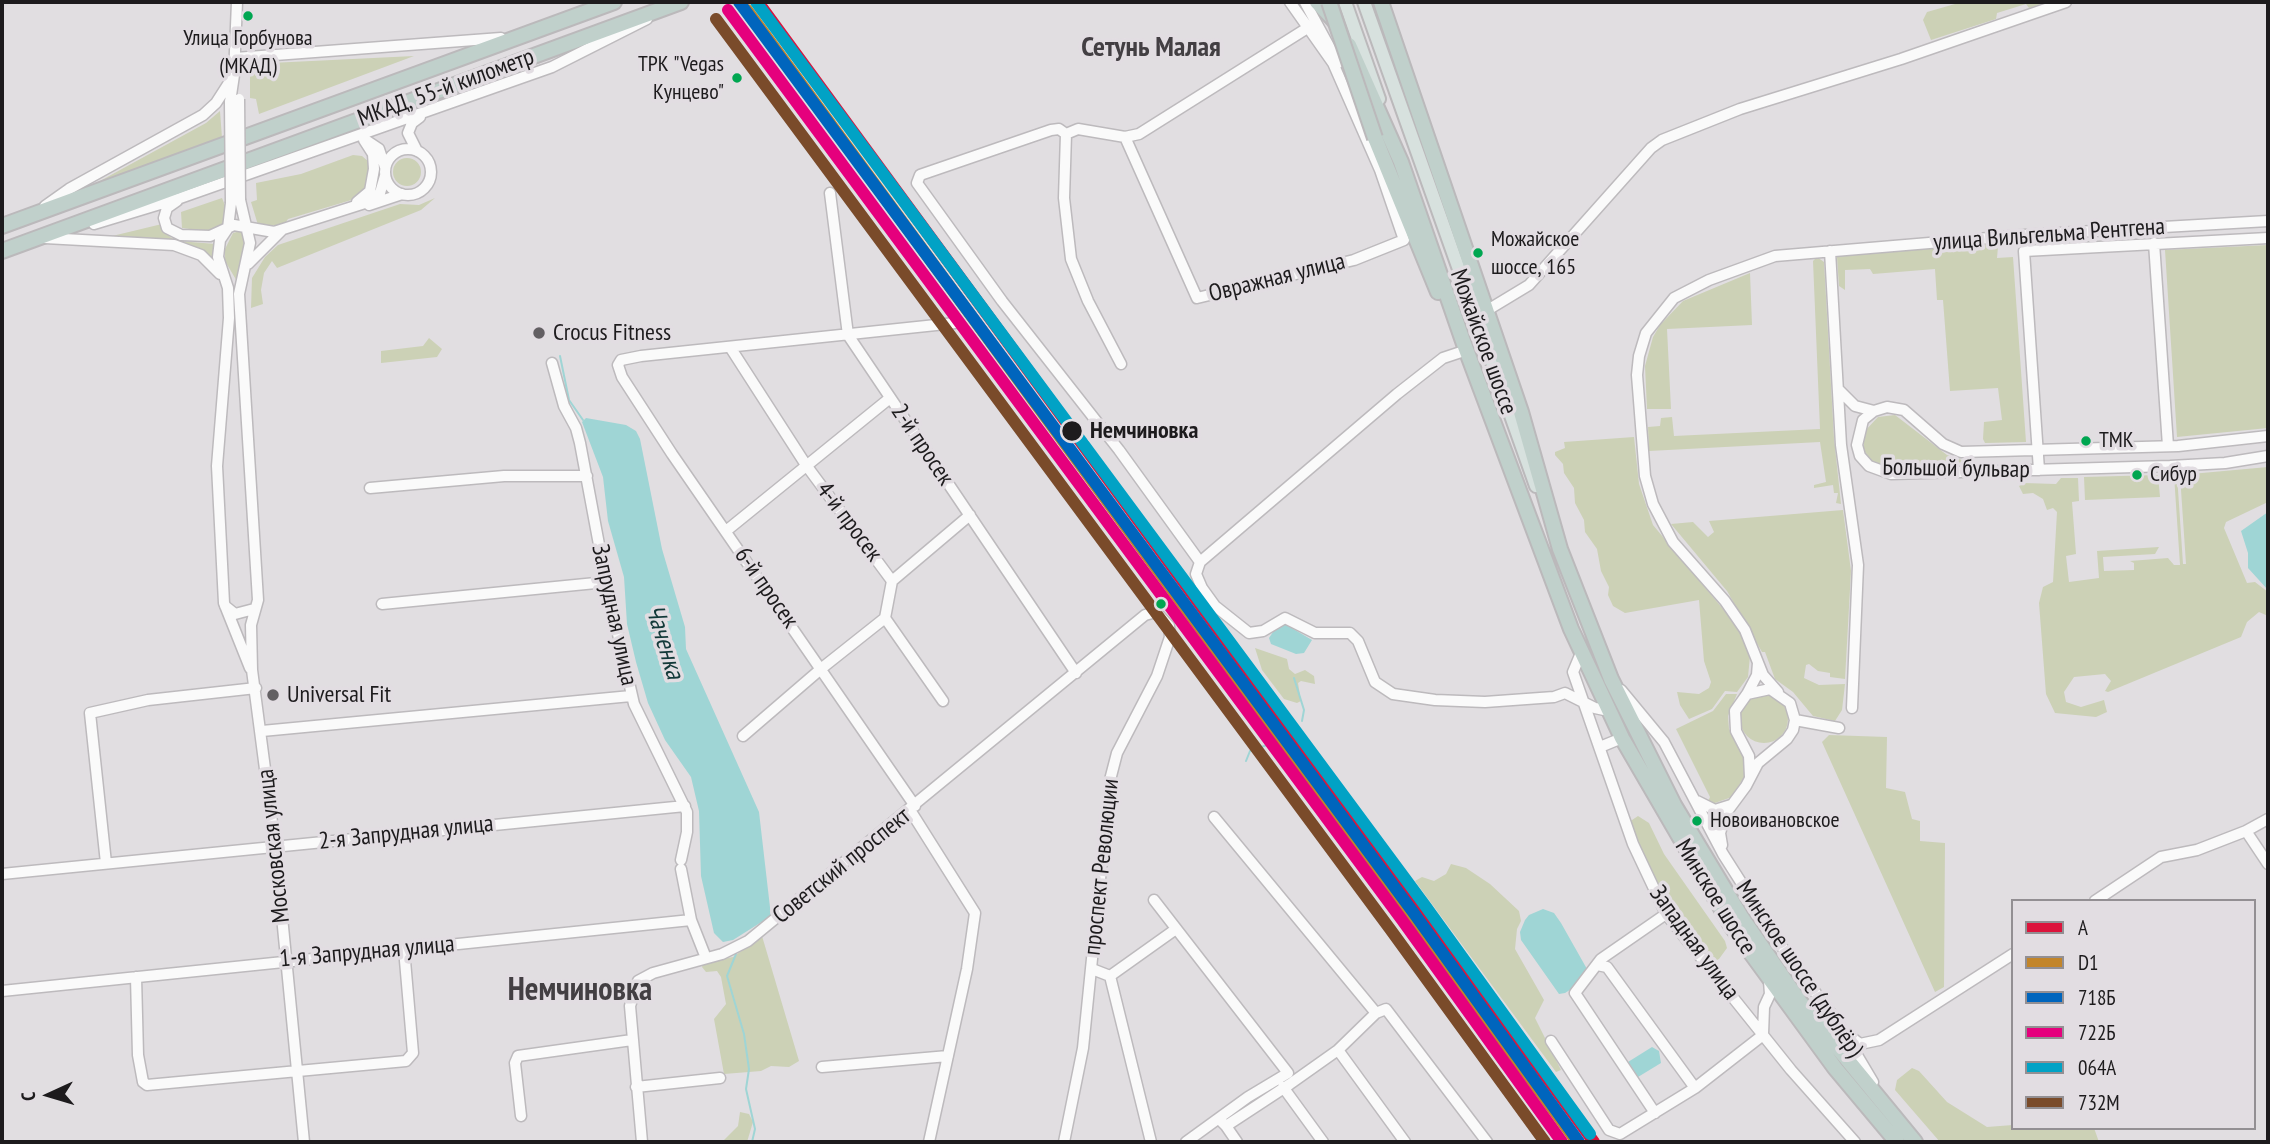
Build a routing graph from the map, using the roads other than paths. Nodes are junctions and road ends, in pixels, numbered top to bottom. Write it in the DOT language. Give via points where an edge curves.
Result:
graph roads {
  1 [pos="237,2"];
  2 [pos="614,2"];
  3 [pos="1290,2"];
  4 [pos="1305,2"];
  5 [pos="1317,2"];
  6 [pos="1345,2"];
  7 [pos="1363,2"];
  8 [pos="1383,2"];
  9 [pos="2066,2"];
  10 [pos="677,4"];
  11 [pos="1327,6"];
  12 [pos="1309,27"];
  13 [pos="539,30"];
  14 [pos="235,58"];
  15 [pos="234,75"];
  16 [pos="230,97"];
  17 [pos="435,109"];
  18 [pos="1356,113"];
  19 [pos="1066,134"];
  20 [pos="1125,136"];
  21 [pos="364,140"];
  22 [pos="332,144"];
  23 [pos="417,151"];
  24 [pos="1401,162"];
  25 [pos="385,171"];
  26 [pos="830,193"];
  27 [pos="402,194"];
  28 [pos="180,198"];
  29 [pos="235,202"];
  30 [pos="345,209"];
  31 [pos="33,214"];
  32 [pos="2268,221"];
  33 [pos="2,226"];
  34 [pos="228,228"];
  35 [pos="246,228"];
  36 [pos="283,230"];
  37 [pos="45,238"];
  38 [pos="2268,239"];
  39 [pos="23,243"];
  40 [pos="2154,243"];
  41 [pos="2,251"];
  42 [pos="1830,251"];
  43 [pos="245,267"];
  44 [pos="224,278"];
  45 [pos="240,285"];
  46 [pos="1486,311"];
  47 [pos="955,323"];
  48 [pos="848,335"];
  49 [pos="730,347"];
  50 [pos="1466,347"];
  51 [pos="552,363"];
  52 [pos="1121,364"];
  53 [pos="1838,388"];
  54 [pos="890,398"];
  55 [pos="1874,411"];
  56 [pos="2268,436"];
  57 [pos="1842,445"];
  58 [pos="2168,446"];
  59 [pos="2038,450"];
  60 [pos="2268,456"];
  61 [pos="1863,460"];
  62 [pos="806,465"];
  63 [pos="2039,470"];
  64 [pos="587,476"];
  65 [pos="370,488"];
  66 [pos="970,516"];
  67 [pos="726,531"];
  68 [pos="1560,549"];
  69 [pos="1200,562"];
  70 [pos="892,581"];
  71 [pos="606,582"];
  72 [pos="382,604"];
  73 [pos="225,606"];
  74 [pos="254,610"];
  75 [pos="1152,611"];
  76 [pos="885,618"];
  77 [pos="1571,629"];
  78 [pos="1581,653"];
  79 [pos="1758,659"];
  80 [pos="822,667"];
  81 [pos="1076,673"];
  82 [pos="253,675"];
  83 [pos="1611,679"];
  84 [pos="256,688"];
  85 [pos="1778,692"];
  86 [pos="1747,694"];
  87 [pos="631,696"];
  88 [pos="943,701"];
  89 [pos="1583,702"];
  90 [pos="1852,708"];
  91 [pos="1609,711"];
  92 [pos="1795,720"];
  93 [pos="1839,728"];
  94 [pos="262,731"];
  95 [pos="743,736"];
  96 [pos="1622,738"];
  97 [pos="1741,739"];
  98 [pos="1600,747"];
  99 [pos="1772,749"];
  100 [pos="1750,777"];
  101 [pos="1691,794"];
  102 [pos="1731,805"];
  103 [pos="685,806"];
  104 [pos="913,808"];
  105 [pos="1214,817"];
  106 [pos="2268,819"];
  107 [pos="2246,831"];
  108 [pos="275,845"];
  109 [pos="1729,862"];
  110 [pos="106,863"];
  111 [pos="2268,864"];
  112 [pos="2,874"];
  113 [pos="2098,899"];
  114 [pos="1154,900"];
  115 [pos="1666,914"];
  116 [pos="691,920"];
  117 [pos="1176,929"];
  118 [pos="404,949"];
  119 [pos="706,958"];
  120 [pos="2011,958"];
  121 [pos="286,960"];
  122 [pos="1597,965"];
  123 [pos="1092,969"];
  124 [pos="1110,976"];
  125 [pos="136,977"];
  126 [pos="1769,980"];
  127 [pos="2,991"];
  128 [pos="1376,1013"];
  129 [pos="1838,1023"];
  130 [pos="1763,1035"];
  131 [pos="632,1040"];
  132 [pos="1551,1041"];
  133 [pos="1873,1043"];
  134 [pos="1338,1050"];
  135 [pos="948,1056"];
  136 [pos="822,1068"];
  137 [pos="297,1072"];
  138 [pos="720,1078"];
  139 [pos="1871,1079"];
  140 [pos="636,1087"];
  141 [pos="1283,1087"];
  142 [pos="1695,1088"];
  143 [pos="1655,1113"];
  144 [pos="521,1116"];
  145 [pos="1895,1119"];
  146 [pos="1222,1123"];
  147 [pos="304,1142"];
  148 [pos="642,1142"];
  149 [pos="929,1142"];
  150 [pos="1064,1142"];
  151 [pos="1151,1142"];
  152 [pos="1186,1142"];
  153 [pos="1237,1142"];
  154 [pos="1323,1142"];
  155 [pos="1405,1142"];
  156 [pos="1487,1142"];
  157 [pos="1856,1142"];
  158 [pos="1897,1142"];
  159 [pos="1915,1142"];
  1 -- 14 [label="street"];
  2 -- 13 [label="highway, МКАД, 55-й километр"];
  3 -- 12 [label="street"];
  4 -- 18 [label="street" via="1334,52"];
  5 -- 11 [label="highway"];
  6 -- 24 [label="main road, Можайское шоссе"];
  7 -- 68 [label="main road, Можайское шоссе"];
  8 -- 46 [label="highway"];
  9 -- 46 [label="street" via="1740,109 1662,140 1529,285"];
  10 -- 17 [label="street" via="552,67"];
  10 -- 39 [label="highway, МКАД, 55-й километр"];
  11 -- 24 [label="highway" via="1351,48"];
  11 -- 50 [label="highway, bridge" via="1404,215"];
  12 -- 18 [label="street" via="1333,63"];
  12 -- 20 [label="street" via="1139,134"];
  13 -- 14 [label="street" via="465,43"];
  13 -- 31 [label="highway, МКАД, 55-й километр"];
  14 -- 15 [label="street"];
  15 -- 16 [label="street"];
  15 -- 16 [label="street"];
  16 -- 29 [label="street, bridge"];
  16 -- 31 [label="street"];
  17 -- 22 [label="street"];
  17 -- 23 [label="street" via="410,126 409,139"];
  18 -- 20 [label="street, Овражная улица" via="1404,240 1354,260 1197,298"];
  19 -- 20 [label="street" via="1092,129"];
  19 -- 52 [label="street" via="1064,198 1071,259 1087,301"];
  19 -- 69 [label="street" via="1051,130 919,175 919,187"];
  21 -- 22 [label="street"];
  21 -- 25 [label="street" via="379,149"];
  21 -- 30 [label="street" via="374,162 372,184 365,196"];
  22 -- 28 [label="street"];
  23 -- 25 [label="street" via="400,150 389,159"];
  23 -- 27 [label="street" via="429,164 429,181 420,192"];
  24 -- 50 [label="highway, Можайское шоссе"];
  25 -- 27 [label="street" via="391,188"];
  25 -- 30 [label="street" via="376,196"];
  26 -- 48 [label="street, 2-й просек"];
  27 -- 30 [label="street"];
  28 -- 34 [label="street" via="165,212 165,223 173,233 209,236"];
  28 -- 37 [label="street"];
  29 -- 34 [label="street, Московская улица"];
  29 -- 35 [label="street, Московская улица"];
  30 -- 36 [label="street"];
  31 -- 33 [label="highway, МКАД, 55-й километр"];
  32 -- 42 [label="street, улица Вильгельма Рентгена"];
  34 -- 35 [label="street"];
  34 -- 44 [label="street, Московская улица" via="218,248"];
  35 -- 36 [label="street"];
  35 -- 43 [label="street, Московская улица" via="250,243"];
  36 -- 43 [label="street"];
  37 -- 39 [label="street"];
  37 -- 44 [label="street" via="174,245 201,255"];
  38 -- 40 [label="street, улица Вильгельма Рентгена"];
  39 -- 41 [label="highway, МКАД, 55-й километр"];
  40 -- 58 [label="street"];
  40 -- 59 [label="street, улица Вильгельма Рентгена" via="2024,251"];
  42 -- 53 [label="street"];
  42 -- 79 [label="street, улица Вильгельма Рентгена" via="1775,256 1674,298 1646,334 1639,356 1645,476 1653,504 1673,542 1745,630"];
  43 -- 45 [label="street, Московская улица"];
  44 -- 45 [label="street" via="231,286"];
  44 -- 73 [label="street, Московская улица" via="229,318 217,466"];
  45 -- 74 [label="street, Московская улица" via="258,603"];
  46 -- 68 [label="highway"];
  47 -- 48 [label="street"];
  48 -- 49 [label="street"];
  48 -- 54 [label="street, 2-й просек"];
  49 -- 62 [label="street, 4-й просек"];
  49 -- 67 [label="street, 6-й просек" via="619,363"];
  50 -- 69 [label="street" via="1443,358 1397,394"];
  50 -- 77 [label="highway, Можайское шоссе"];
  51 -- 64 [label="street, Запрудная улица" via="564,406 576,428"];
  53 -- 55 [label="street" via="1855,406"];
  53 -- 57 [label="street"];
  54 -- 62 [label="street"];
  54 -- 66 [label="street, 2-й просек"];
  55 -- 59 [label="street, Большой бульвар" via="1887,407 1905,410 1943,444 1961,452"];
  55 -- 61 [label="street, Большой бульвар" via="1857,432 1857,450"];
  56 -- 58 [label="street, Большой бульвар"];
  57 -- 61 [label="street"];
  57 -- 90 [label="street" via="1858,565"];
  58 -- 59 [label="street, Большой бульвар"];
  59 -- 63 [label="street"];
  60 -- 63 [label="street, Большой бульвар" via="2225,463"];
  61 -- 63 [label="street, Большой бульвар" via="1884,473"];
  62 -- 67 [label="street"];
  62 -- 70 [label="street, 4-й просек"];
  64 -- 65 [label="street" via="469,478"];
  64 -- 71 [label="street, Запрудная улица"];
  66 -- 70 [label="street"];
  66 -- 81 [label="street, 2-й просек"];
  67 -- 80 [label="street, 6-й просек"];
  68 -- 83 [label="highway, Можайское шоссе"];
  69 -- 89 [label="street" via="1196,574 1202,588 1242,630 1258,633 1285,618 1315,633 1350,632 1358,640 1375,682 1393,694 1485,702 1565,693"];
  70 -- 76 [label="street, 4-й просек"];
  71 -- 72 [label="street"];
  71 -- 87 [label="street, Запрудная улица"];
  73 -- 74 [label="street" via="235,614"];
  73 -- 82 [label="street, Московская улица"];
  74 -- 82 [label="street, Московская улица"];
  75 -- 81 [label="street, Советский проспект"];
  75 -- 123 [label="street, проспект Революции" via="1164,619 1170,637 1157,677 1113,765"];
  76 -- 80 [label="street"];
  76 -- 88 [label="street"];
  77 -- 78 [label="highway, Минское шоссе"];
  78 -- 89 [label="street, Западная улица" via="1573,672"];
  78 -- 91 [label="highway, Минское шоссе"];
  79 -- 85 [label="street, улица Вильгельма Рентгена"];
  79 -- 86 [label="street" via="1757,675"];
  80 -- 95 [label="street"];
  80 -- 104 [label="street, 6-й просек"];
  81 -- 104 [label="street, Советский проспект"];
  82 -- 84 [label="street, Московская улица"];
  83 -- 101 [label="street, Минское шоссе (дублёр)" via="1658,733"];
  83 -- 145 [label="highway, Минское шоссе" via="1674,805 1742,918 1800,1002"];
  84 -- 94 [label="street, Московская улица"];
  84 -- 110 [label="street" via="148,700 90,713"];
  85 -- 86 [label="street" via="1762,689"];
  85 -- 92 [label="street" via="1790,704"];
  86 -- 97 [label="street" via="1735,710"];
  87 -- 94 [label="street"];
  87 -- 103 [label="street, Запрудная улица"];
  89 -- 91 [label="street"];
  89 -- 98 [label="street, Западная улица"];
  91 -- 96 [label="highway, Минское шоссе"];
  92 -- 93 [label="street"];
  92 -- 99 [label="street" via="1787,739"];
  94 -- 108 [label="street, Московская улица"];
  96 -- 98 [label="street"];
  96 -- 126 [label="highway, Минское шоссе" via="1701,877"];
  97 -- 99 [label="street" via="1749,746"];
  97 -- 100 [label="street" via="1749,756"];
  98 -- 115 [label="street, Западная улица" via="1633,844"];
  99 -- 100 [label="street"];
  100 -- 102 [label="street"];
  101 -- 102 [label="street" via="1707,808"];
  101 -- 109 [label="street, Минское шоссе (дублёр)"];
  102 -- 109 [label="street" via="1720,833"];
  103 -- 108 [label="street, 2-я Запрудная улица"];
  103 -- 116 [label="street, Запрудная улица" via="688,822 681,864"];
  104 -- 119 [label="street, Советский проспект" via="748,941"];
  104 -- 135 [label="street, 6-й просек" via="975,913"];
  105 -- 128 [label="street"];
  106 -- 107 [label="street"];
  107 -- 111 [label="street"];
  107 -- 113 [label="street" via="2161,858"];
  108 -- 110 [label="street, 2-я Запрудная улица"];
  108 -- 121 [label="street, Московская улица"];
  109 -- 129 [label="street, Минское шоссе (дублёр)"];
  110 -- 112 [label="street, 2-я Запрудная улица"];
  114 -- 117 [label="street"];
  115 -- 122 [label="street"];
  115 -- 130 [label="street, Западная улица"];
  116 -- 118 [label="street, 1-я Запрудная улица"];
  116 -- 119 [label="street"];
  117 -- 124 [label="street"];
  117 -- 146 [label="street" via="1288,1073"];
  118 -- 121 [label="street, 1-я Запрудная улица"];
  118 -- 137 [label="street" via="413,1053 409,1059"];
  119 -- 131 [label="street, Советский проспект" via="638,981 630,1006"];
  120 -- 133 [label="street"];
  121 -- 125 [label="street, 1-я Запрудная улица"];
  121 -- 137 [label="street, Московская улица"];
  122 -- 142 [label="street" via="1607,967"];
  122 -- 143 [label="street" via="1576,993"];
  123 -- 124 [label="street"];
  123 -- 150 [label="street, проспект Революции" via="1083,1048"];
  124 -- 151 [label="street"];
  125 -- 127 [label="street, 1-я Запрудная улица"];
  125 -- 137 [label="street" via="138,1055 147,1086"];
  126 -- 130 [label="street"];
  126 -- 158 [label="highway, Минское шоссе"];
  128 -- 134 [label="street"];
  128 -- 156 [label="street" via="1389,1010"];
  129 -- 133 [label="street" via="1852,1040"];
  129 -- 139 [label="street, Минское шоссе (дублёр)"];
  130 -- 142 [label="street"];
  130 -- 157 [label="street, Западная улица"];
  131 -- 140 [label="street, Советский проспект"];
  131 -- 144 [label="street" via="519,1056 515,1063"];
  132 -- 143 [label="street" via="1609,1130 1625,1133"];
  133 -- 139 [label="street" via="1866,1061"];
  134 -- 141 [label="street"];
  134 -- 155 [label="street"];
  135 -- 136 [label="street"];
  135 -- 149 [label="street, 6-й просек"];
  137 -- 147 [label="street, Московская улица"];
  138 -- 140 [label="street"];
  139 -- 145 [label="street, Минское шоссе (дублёр)"];
  140 -- 148 [label="street, Советский проспект"];
  141 -- 146 [label="street"];
  141 -- 154 [label="street"];
  142 -- 143 [label="street"];
  145 -- 159 [label="highway, Минское шоссе"];
  146 -- 152 [label="street"];
  146 -- 153 [label="street"];
}
